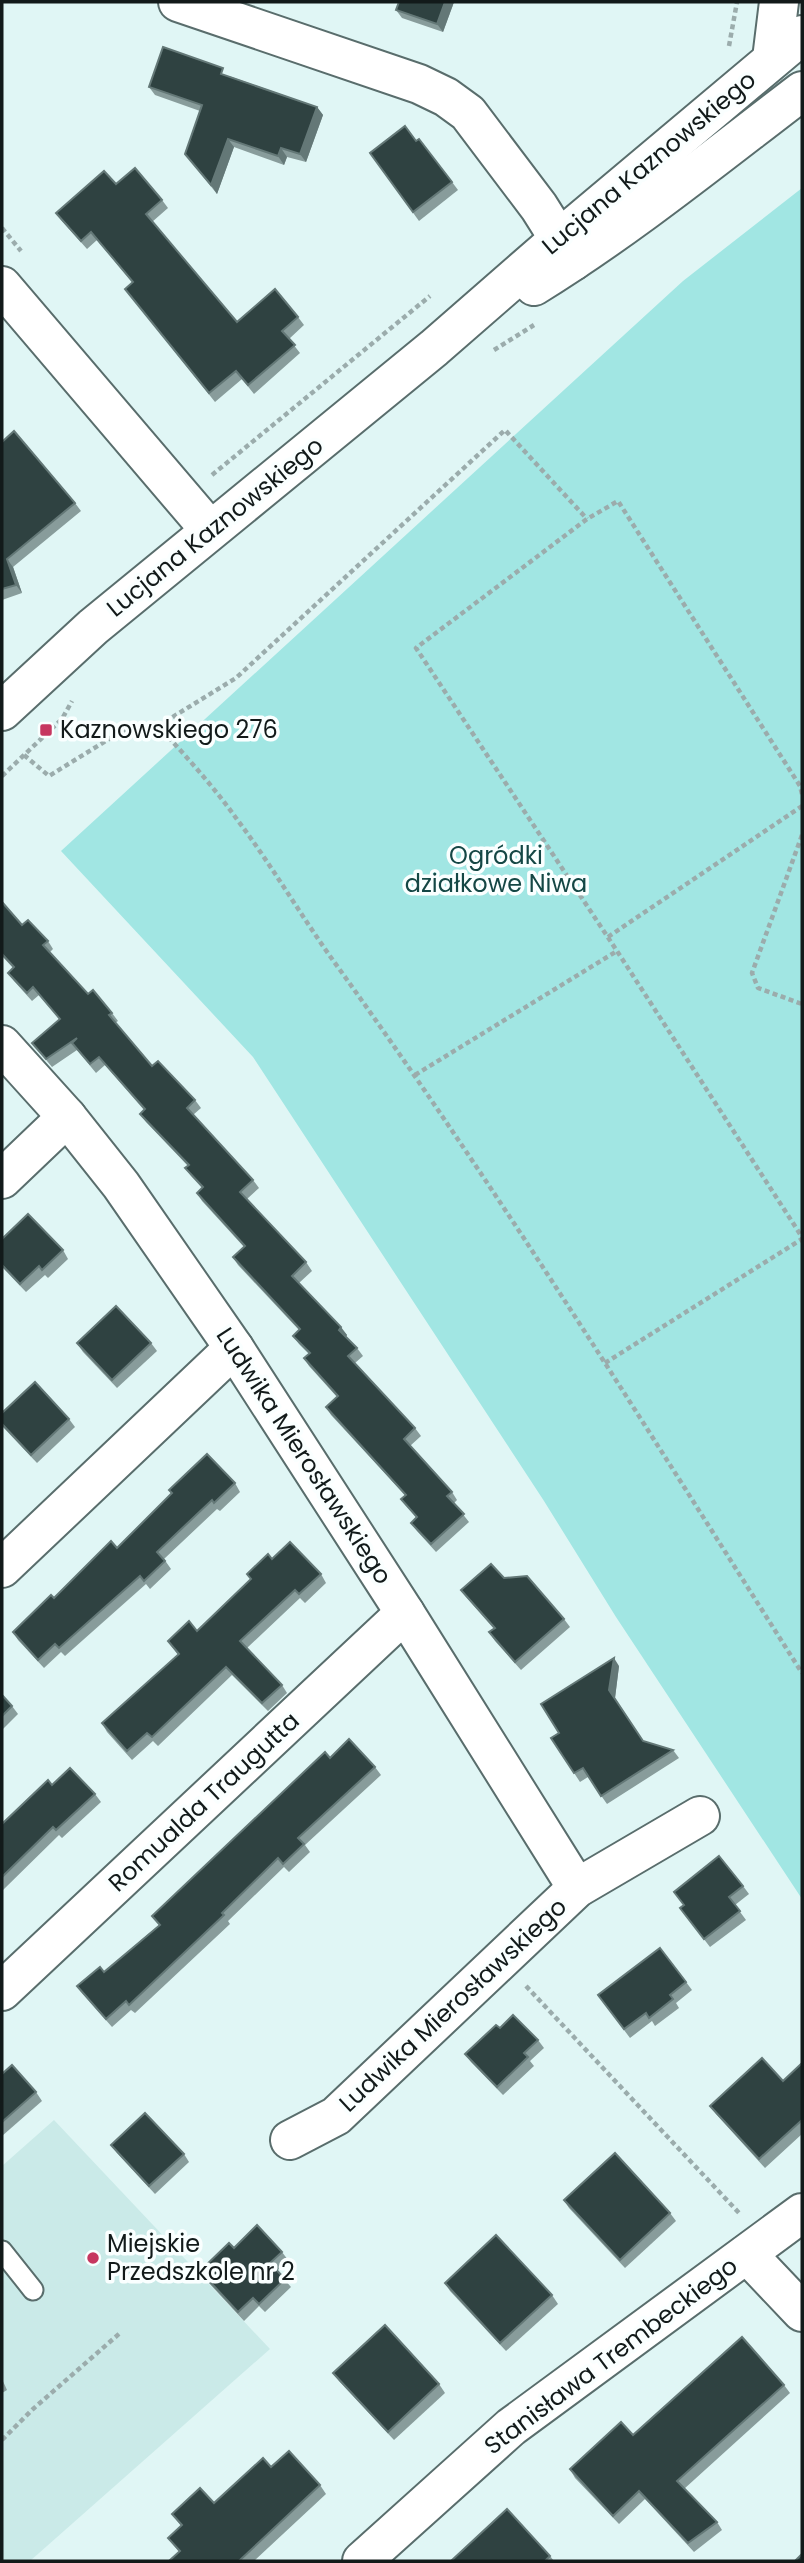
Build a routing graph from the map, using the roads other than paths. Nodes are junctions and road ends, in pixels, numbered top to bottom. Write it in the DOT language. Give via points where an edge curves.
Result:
graph roads {
  1 [pos="178,2"];
  2 [pos="779,2"];
  3 [pos="802,35"];
  4 [pos="772,59"];
  5 [pos="802,91"];
  6 [pos="566,250"];
  7 [pos="2,286"];
  8 [pos="209,530"];
  9 [pos="2,711"];
  10 [pos="2,1045"];
  11 [pos="67,1117"];
  12 [pos="2,1179"];
  13 [pos="234,1348"];
  14 [pos="2,1568"];
  15 [pos="405,1613"];
  16 [pos="700,1816"];
  17 [pos="577,1888"];
  18 [pos="2,1992"];
  19 [pos="290,2140"];
  20 [pos="802,2213"];
  21 [pos="756,2247"];
  22 [pos="2,2251"];
  23 [pos="33,2290"];
  24 [pos="802,2312"];
  25 [pos="362,2561"];
  1 -- 6 [label="street" via="446,97 468,113"];
  2 -- 4 [label="street"];
  3 -- 4 [label="street, Lucjana Kaznowskiego"];
  4 -- 6 [label="street, Lucjana Kaznowskiego"];
  5 -- 6 [label="street, Lucjana Kaznowskiego" via="646,210"];
  6 -- 8 [label="street, Lucjana Kaznowskiego" via="434,348"];
  7 -- 8 [label="street"];
  8 -- 9 [label="street, Lucjana Kaznowskiego"];
  10 -- 11 [label="street, Ludwika Mierosławskiego"];
  11 -- 12 [label="street"];
  11 -- 13 [label="street, Ludwika Mierosławskiego" via="121,1185"];
  13 -- 14 [label="street"];
  13 -- 15 [label="street, Ludwika Mierosławskiego"];
  15 -- 17 [label="street, Ludwika Mierosławskiego"];
  15 -- 18 [label="street, Romualda Traugutta"];
  16 -- 17 [label="street, Ludwika Mierosławskiego"];
  17 -- 19 [label="street, Ludwika Mierosławskiego" via="336,2116"];
  20 -- 21 [label="street, Stanisława Trembeckiego"];
  21 -- 24 [label="street"];
  21 -- 25 [label="street, Stanisława Trembeckiego" via="511,2427"];
  22 -- 23 [label="lane"];
}
